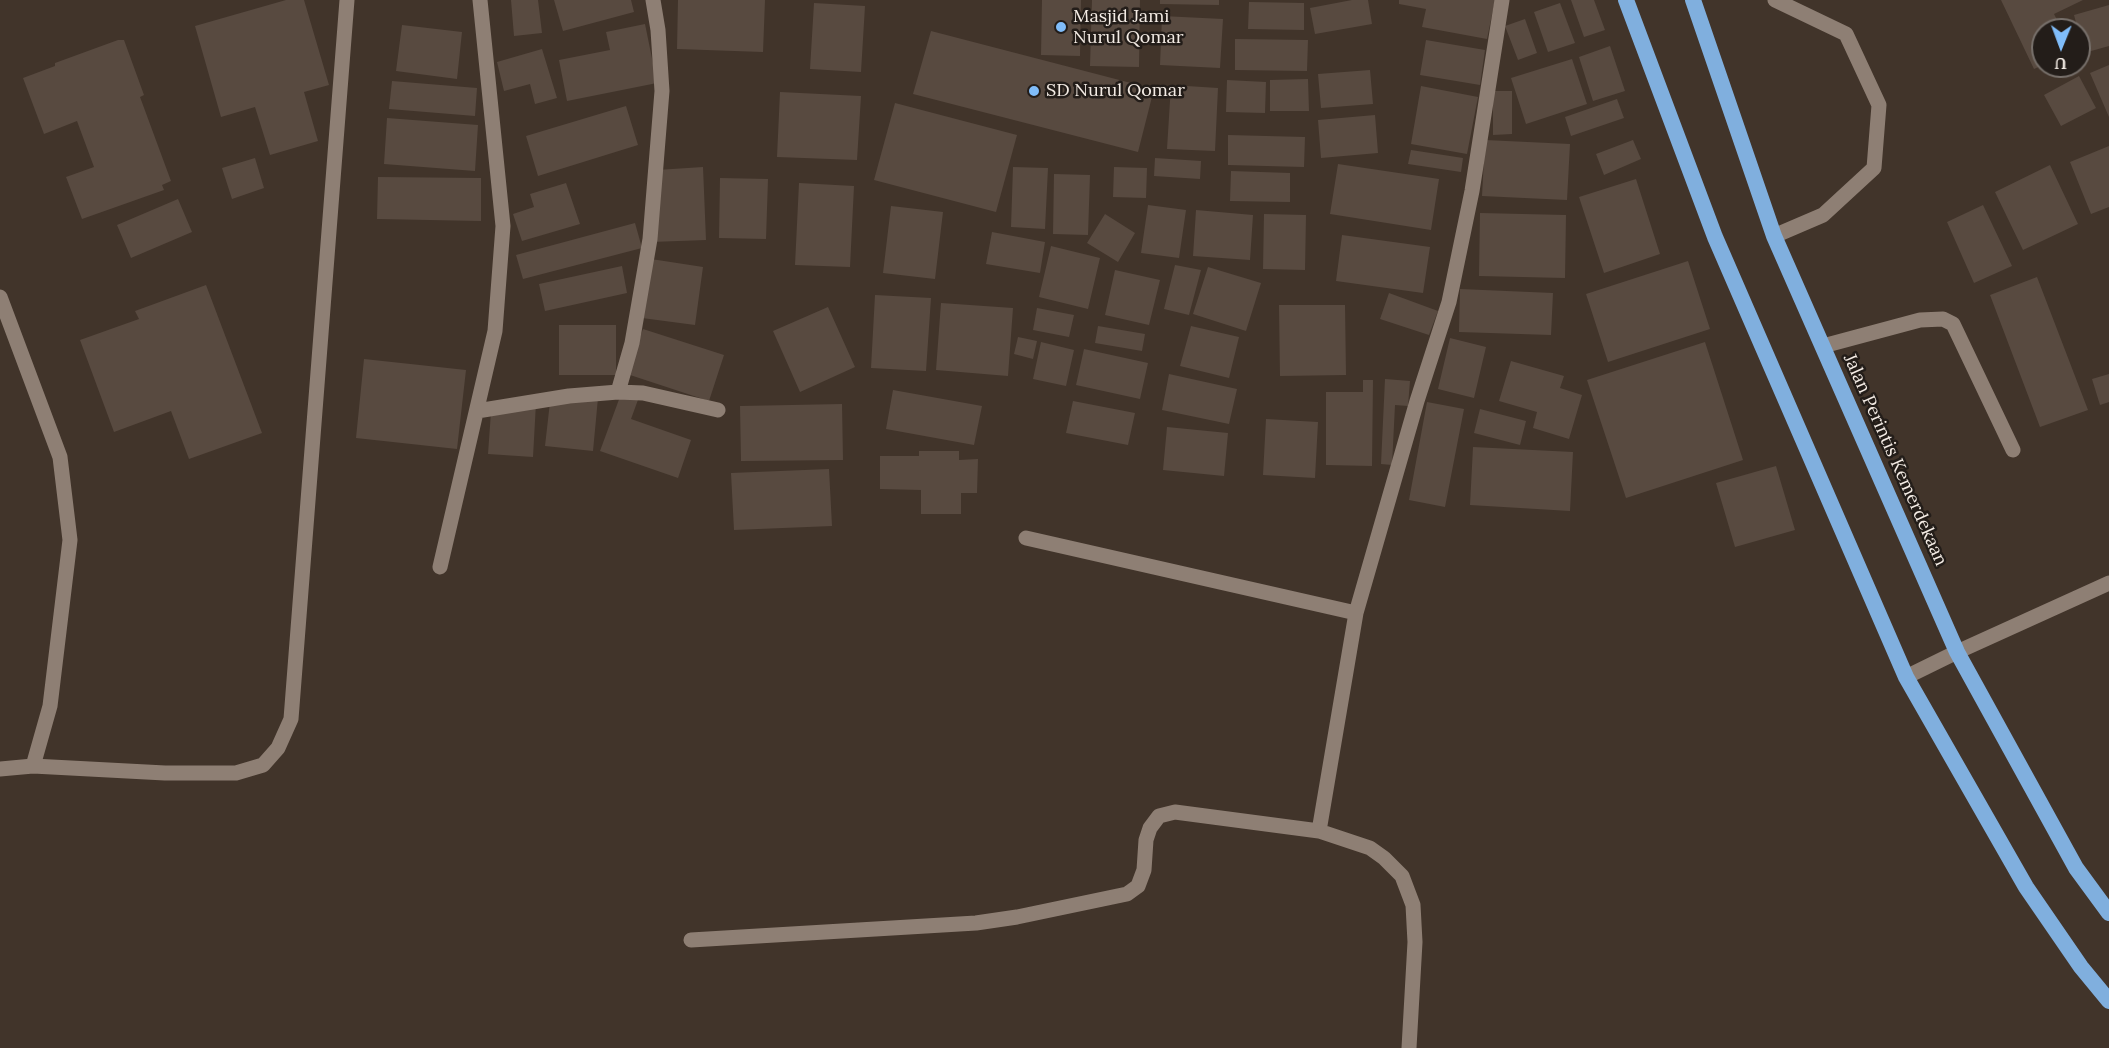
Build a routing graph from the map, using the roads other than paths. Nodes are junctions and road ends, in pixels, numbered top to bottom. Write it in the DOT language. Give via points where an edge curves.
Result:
graph roads {
  1 [pos="347,0"];
  2 [pos="480,0"];
  3 [pos="653,0"];
  4 [pos="1502,0"];
  5 [pos="1626,0"];
  6 [pos="1693,0"];
  7 [pos="1775,0"];
  8 [pos="1774,236"];
  9 [pos="0,297"];
  10 [pos="1823,346"];
  11 [pos="618,392"];
  12 [pos="718,410"];
  13 [pos="477,411"];
  14 [pos="2013,450"];
  15 [pos="1026,538"];
  16 [pos="440,567"];
  17 [pos="2109,583"];
  18 [pos="1356,613"];
  19 [pos="1957,652"];
  20 [pos="1906,677"];
  21 [pos="33,766"];
  22 [pos="0,770"];
  23 [pos="1319,831"];
  24 [pos="2109,913"];
  25 [pos="691,940"];
  26 [pos="2109,1001"];
  27 [pos="1409,1048"];
  1 -- 21 [label="street" via="291,719 278,748 263,765 236,772 165,773"];
  2 -- 13 [label="street" via="503,226 495,331"];
  3 -- 11 [label="street" via="662,91 650,239 632,343"];
  4 -- 18 [label="street" via="1472,191 1449,302"];
  5 -- 20 [label="highway" via="1715,237"];
  6 -- 8 [label="highway, Jalan Perintis Kemerdekaan"];
  7 -- 8 [label="street" via="1846,34 1879,105 1874,168 1823,215"];
  8 -- 10 [label="highway, Jalan Perintis Kemerdekaan"];
  9 -- 21 [label="street" via="60,457 70,540 51,706"];
  10 -- 14 [label="street" via="1920,320 1943,319 1953,324"];
  10 -- 19 [label="highway, Jalan Perintis Kemerdekaan"];
  11 -- 12 [label="street" via="643,393"];
  11 -- 13 [label="street"];
  13 -- 16 [label="street"];
  15 -- 18 [label="street"];
  17 -- 19 [label="street"];
  18 -- 23 [label="street"];
  19 -- 20 [label="street"];
  19 -- 24 [label="highway, Jalan Perintis Kemerdekaan" via="2076,868"];
  20 -- 26 [label="highway" via="2026,887"];
  21 -- 22 [label="street"];
  23 -- 25 [label="street" via="1175,812 1159,816 1150,828 1144,870 1138,886 1127,894 976,923"];
  23 -- 27 [label="street" via="1370,848 1402,876 1413,905 1415,942"];
}
